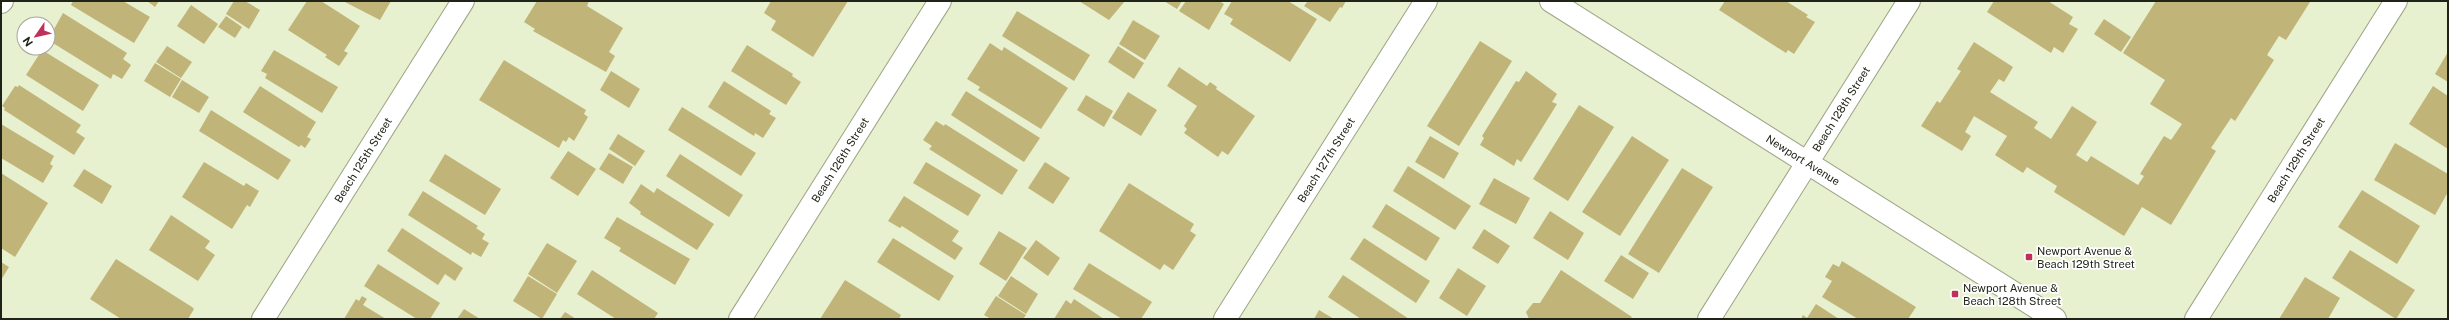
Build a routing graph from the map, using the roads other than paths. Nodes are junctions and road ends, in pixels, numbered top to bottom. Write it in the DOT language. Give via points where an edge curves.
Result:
graph roads {
  1 [pos="463,1"];
  2 [pos="940,1"];
  3 [pos="1426,1"];
  4 [pos="1551,1"];
  5 [pos="1910,1"];
  6 [pos="2396,1"];
  7 [pos="1807,163"];
  8 [pos="263,319"];
  9 [pos="740,319"];
  10 [pos="1225,319"];
  11 [pos="1708,319"];
  12 [pos="2055,319"];
  13 [pos="2196,319"];
  1 -- 8 [label="street, Beach 125th Street"];
  2 -- 9 [label="street, Beach 126th Street"];
  3 -- 10 [label="street, Beach 127th Street"];
  4 -- 7 [label="street, Newport Avenue"];
  5 -- 7 [label="street, Beach 128th Street"];
  6 -- 13 [label="street, Beach 129th Street"];
  7 -- 11 [label="street, Beach 128th Street"];
  7 -- 12 [label="street, Newport Avenue"];
}
